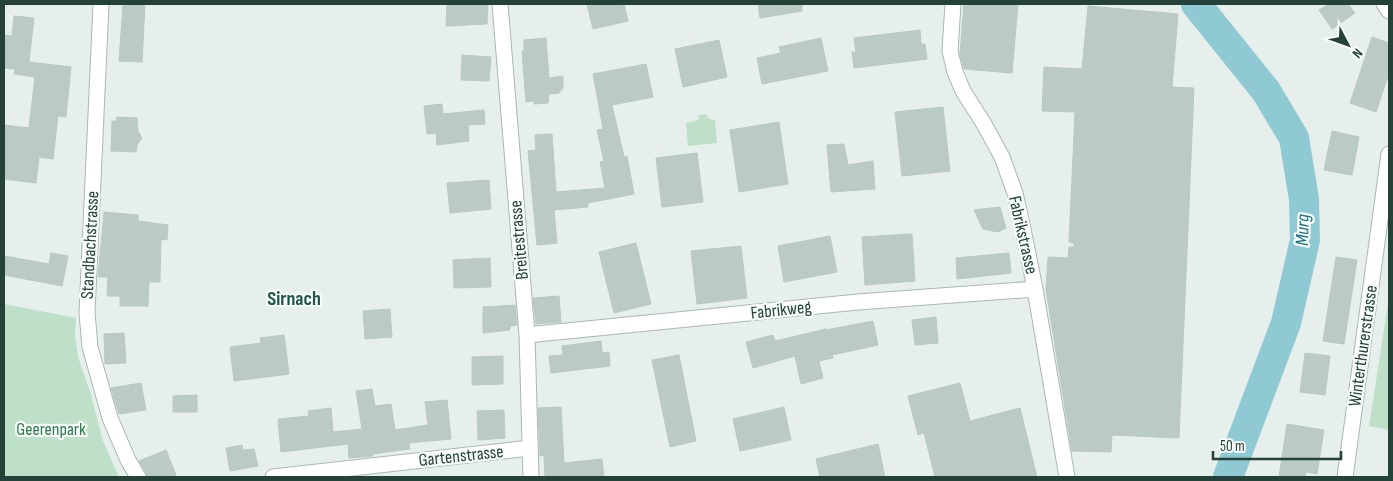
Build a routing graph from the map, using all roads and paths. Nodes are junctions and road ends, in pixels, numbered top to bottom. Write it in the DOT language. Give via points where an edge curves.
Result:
graph roads {
  1 [pos="101,4"];
  2 [pos="500,4"];
  3 [pos="952,4"];
  4 [pos="1384,4"];
  5 [pos="1389,11"];
  6 [pos="1389,154"];
  7 [pos="1035,289"];
  8 [pos="526,335"];
  9 [pos="530,448"];
  10 [pos="138,477"];
  11 [pos="273,477"];
  12 [pos="531,477"];
  13 [pos="1067,477"];
  14 [pos="1345,477"];
  1 -- 10 [label="street, Standbachstrasse" via="87,314 90,347 110,418"];
  2 -- 8 [label="street, Breitestrasse"];
  3 -- 7 [label="street, Fabrikstrasse" via="950,51 955,72 1002,157 1015,193"];
  4 -- 5 [label="street"];
  6 -- 14 [label="street, Winterthurerstrasse"];
  7 -- 8 [label="street, Fabrikweg" via="858,302"];
  7 -- 13 [label="street, Fabrikstrasse"];
  8 -- 9 [label="street, Breitestrasse"];
  9 -- 11 [label="street, Gartenstrasse"];
  9 -- 12 [label="street, Breitestrasse"];
}
